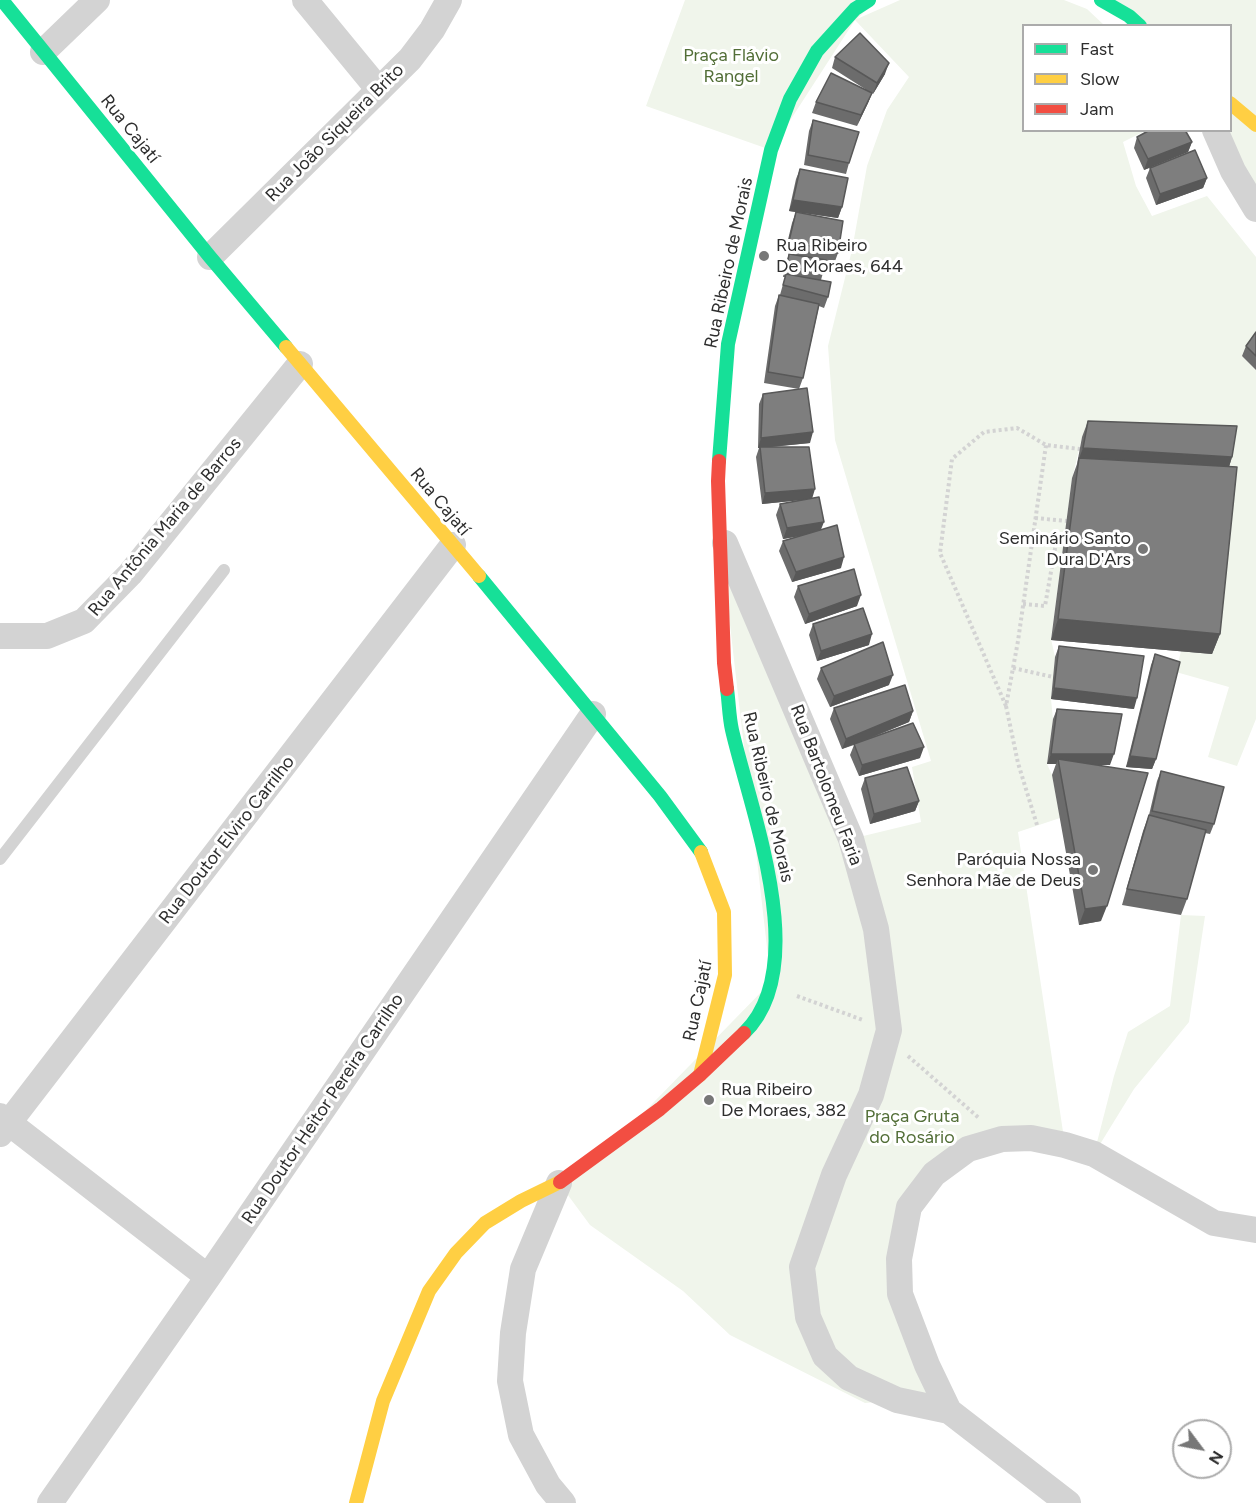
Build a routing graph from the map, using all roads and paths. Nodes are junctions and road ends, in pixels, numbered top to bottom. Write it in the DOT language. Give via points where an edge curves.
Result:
graph roads {
  1 [pos="2,0"];
  2 [pos="97,0"];
  3 [pos="304,0"];
  4 [pos="449,0"];
  5 [pos="869,0"];
  6 [pos="1101,0"];
  7 [pos="1138,24"];
  8 [pos="44,52"];
  9 [pos="379,90"];
  10 [pos="1232,105"];
  11 [pos="1256,125"];
  12 [pos="1216,132"];
  13 [pos="1256,209"];
  14 [pos="210,257"];
  15 [pos="300,364"];
  16 [pos="1046,445"];
  17 [pos="1080,449"];
  18 [pos="1035,518"];
  19 [pos="1067,520"];
  20 [pos="719,528"];
  21 [pos="1032,540"];
  22 [pos="453,545"];
  23 [pos="224,570"];
  24 [pos="1050,576"];
  25 [pos="1059,578"];
  26 [pos="1023,604"];
  27 [pos="0,636"];
  28 [pos="1013,668"];
  29 [pos="1053,677"];
  30 [pos="1006,706"];
  31 [pos="593,714"];
  32 [pos="1037,825"];
  33 [pos="0,859"];
  34 [pos="771,982"];
  35 [pos="888,1034"];
  36 [pos="700,1076"];
  37 [pos="3,1125"];
  38 [pos="1002,1139"];
  39 [pos="559,1183"];
  40 [pos="1256,1230"];
  41 [pos="208,1277"];
  42 [pos="949,1412"];
  43 [pos="50,1503"];
  44 [pos="356,1503"];
  45 [pos="563,1503"];
  46 [pos="1068,1503"];
  1 -- 8 [label="street, Rua Cajatí"];
  2 -- 8 [label="street"];
  3 -- 9 [label="street"];
  4 -- 9 [label="street, Rua João Siqueira Brito" via="410,59"];
  5 -- 20 [label="street, Rua Ribeiro de Morais" via="855,9 817,51 790,99 771,150 728,344 718,482"];
  6 -- 7 [label="street"];
  8 -- 14 [label="street, Rua Cajatí"];
  9 -- 14 [label="street, Rua João Siqueira Brito"];
  10 -- 11 [label="street"];
  12 -- 13 [label="street"];
  14 -- 15 [label="street, Rua Cajatí"];
  15 -- 22 [label="street, Rua Cajatí"];
  15 -- 27 [label="street, Rua Antônia Maria de Barros" via="130,574 84,621 47,636"];
  16 -- 17 [label="path"];
  16 -- 18 [label="path"];
  16 -- 30 [label="path" via="1017,428 984,432 952,459 940,553"];
  18 -- 19 [label="path"];
  18 -- 21 [label="path"];
  20 -- 34 [label="street, Rua Ribeiro de Morais" via="724,663 732,729 758,823 774,908"];
  20 -- 35 [label="street, Rua Bartolomeu Faria" via="851,839 876,929"];
  21 -- 24 [label="path" via="1056,543"];
  21 -- 26 [label="path"];
  22 -- 31 [label="street, Rua Cajatí"];
  22 -- 37 [label="street, Rua Doutor Elviro Carrilho"];
  23 -- 33 [label="lane"];
  24 -- 25 [label="path"];
  24 -- 26 [label="path" via="1045,606"];
  26 -- 28 [label="path"];
  28 -- 29 [label="path"];
  28 -- 30 [label="path"];
  30 -- 32 [label="path" via="1018,764"];
  31 -- 36 [label="street, Rua Cajatí" via="701,852 724,912 725,975"];
  31 -- 41 [label="street, Rua Doutor Heitor Pereira Carrilho"];
  34 -- 35 [label="path"];
  34 -- 36 [label="street, Rua Ribeiro de Morais" via="763,1010 751,1026"];
  35 -- 38 [label="path"];
  35 -- 42 [label="street, Rua Bartolomeu Faria" via="872,1095 834,1175 802,1267 808,1317 825,1356 849,1378 897,1400"];
  36 -- 39 [label="street, Rua Ribeiro de Morais"];
  37 -- 41 [label="street"];
  38 -- 40 [label="street" via="1031,1138 1094,1154 1214,1223"];
  38 -- 42 [label="street" via="968,1149 934,1174 909,1207 898,1258 900,1294"];
  39 -- 44 [label="street, Rua Ribeiro de Morais" via="485,1223 456,1253 429,1291 383,1401"];
  39 -- 45 [label="street" via="523,1269 510,1381 521,1435 548,1485"];
  41 -- 43 [label="street, Rua Doutor Heitor Pereira Carrilho"];
  42 -- 46 [label="street, Rua Bartolomeu Faria"];
}
